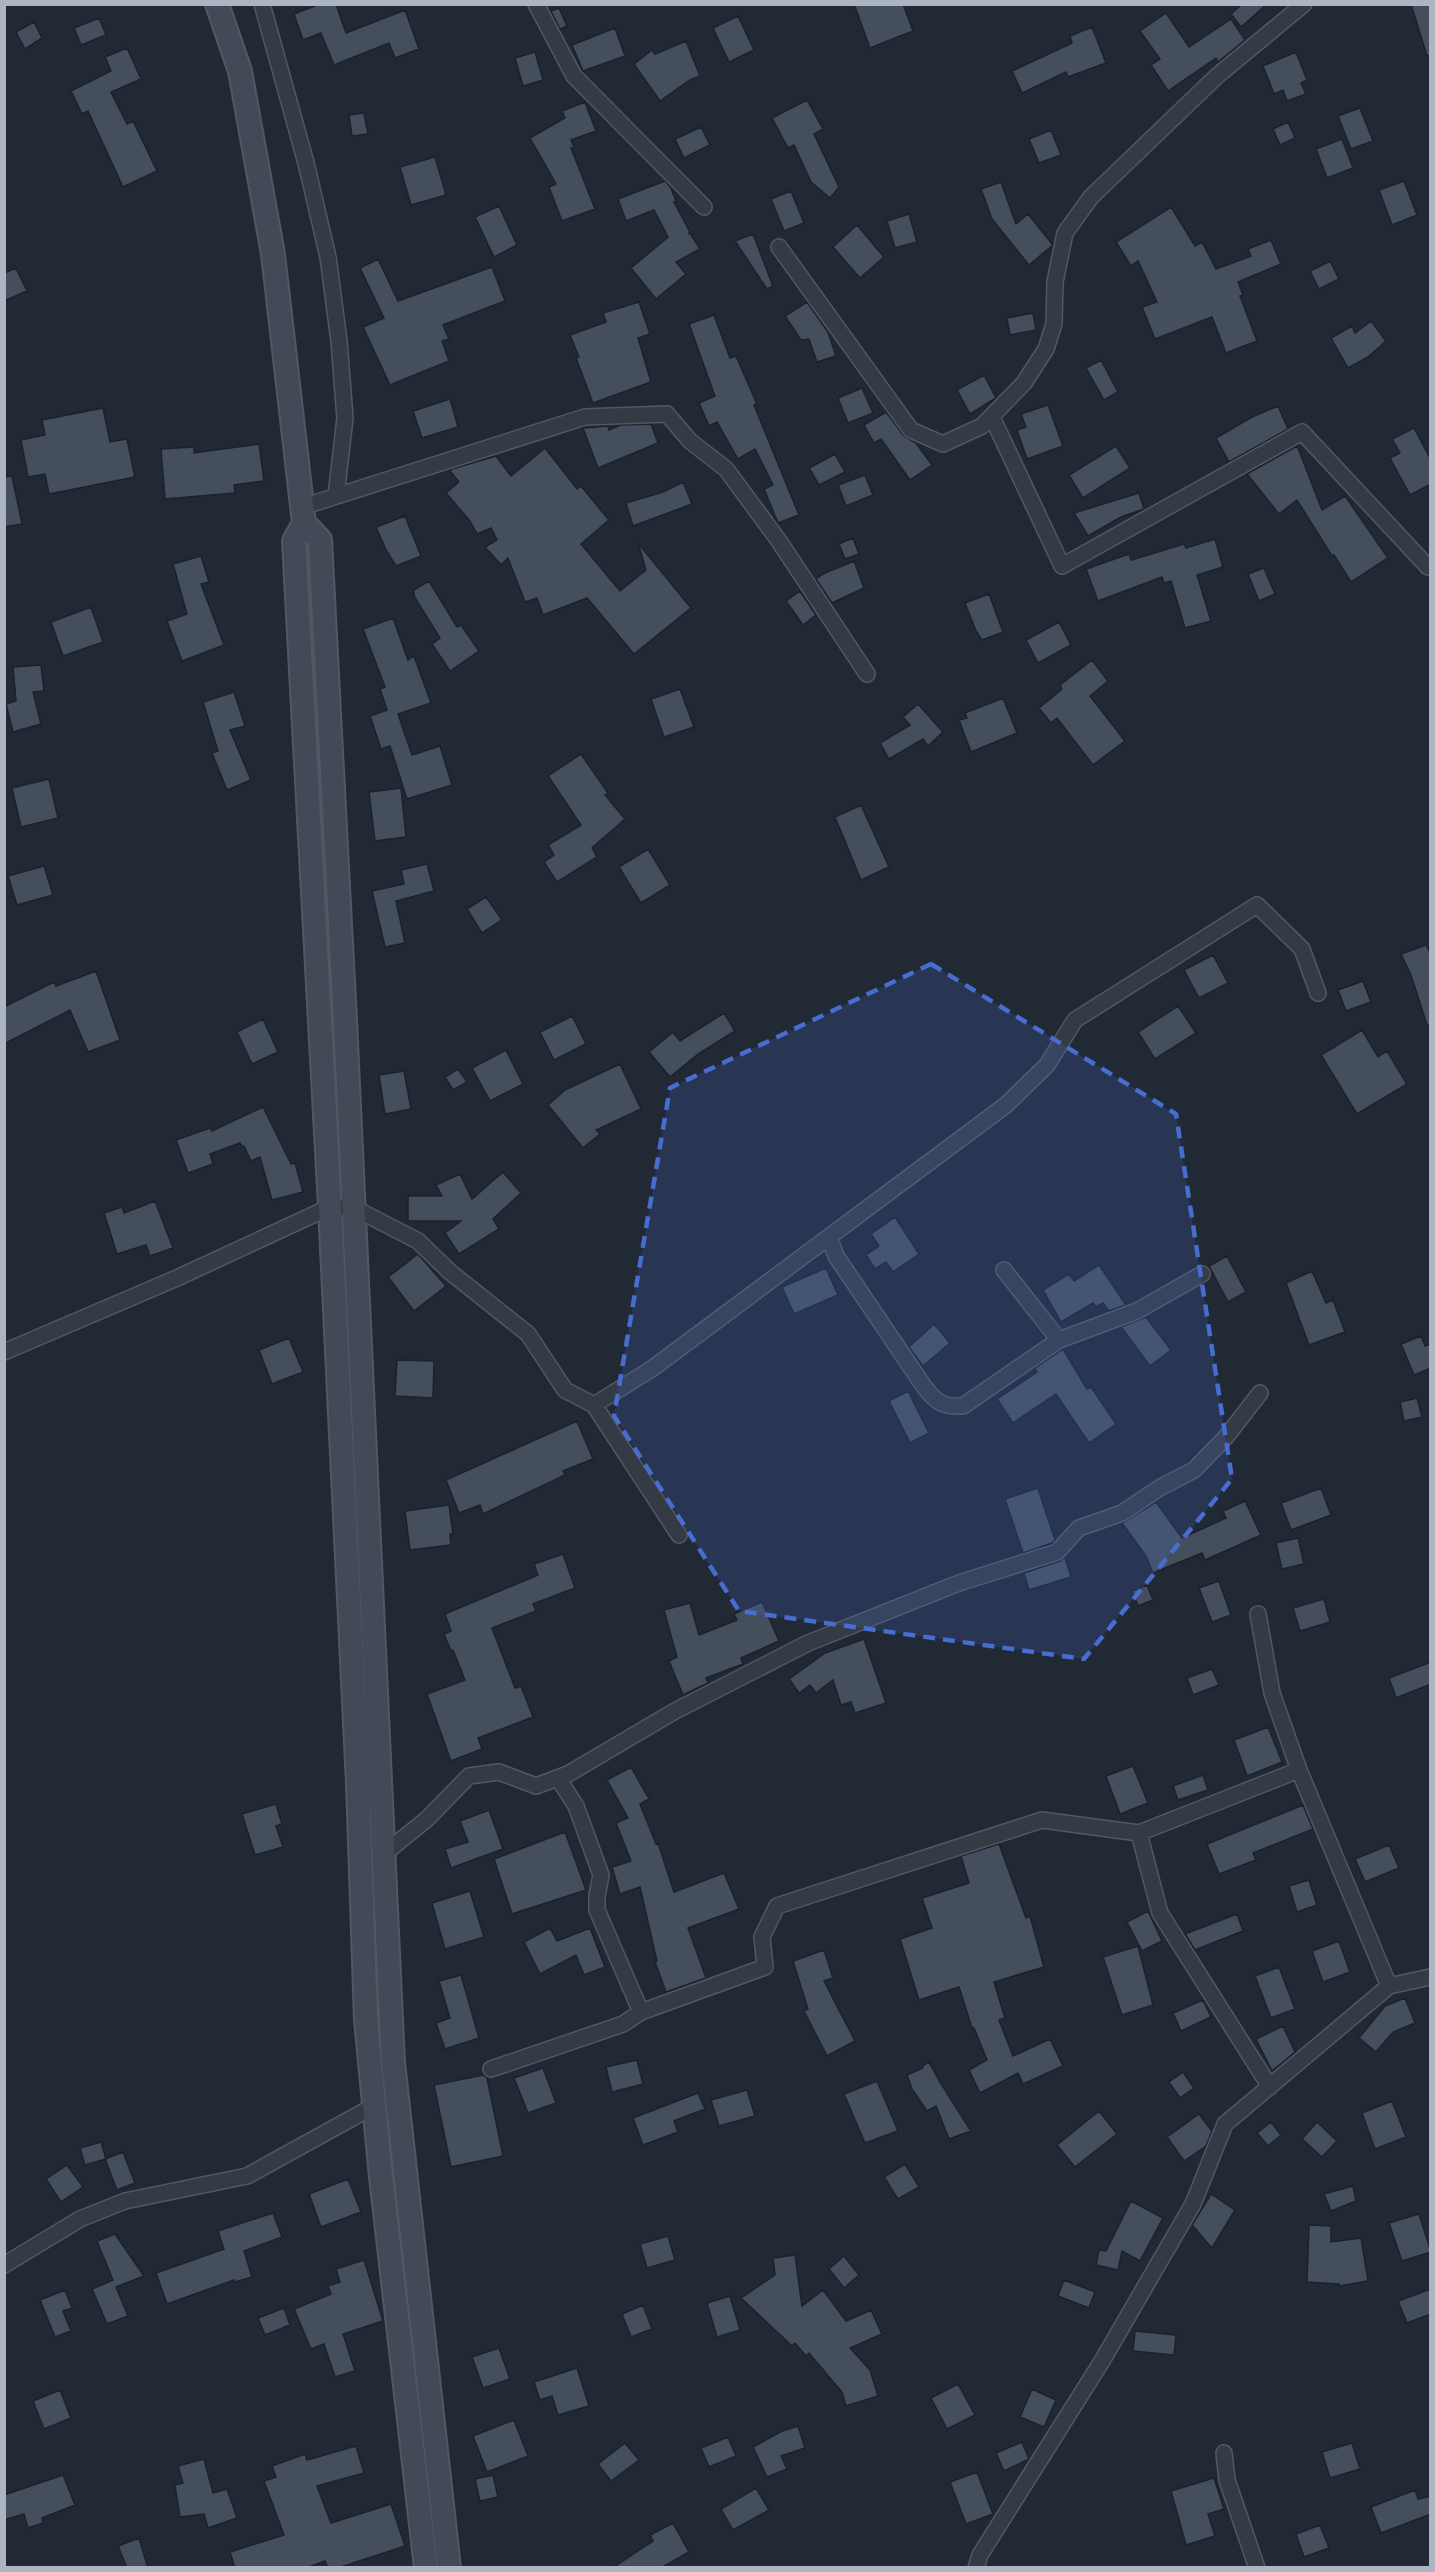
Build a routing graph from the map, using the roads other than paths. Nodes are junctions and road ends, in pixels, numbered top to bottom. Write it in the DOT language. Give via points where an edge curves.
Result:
graph roads {
  1 [pos="217,4"];
  2 [pos="262,4"];
  3 [pos="536,4"];
  4 [pos="1304,4"];
  5 [pos="704,207"];
  6 [pos="779,247"];
  7 [pos="992,417"];
  8 [pos="336,496"];
  9 [pos="303,515"];
  10 [pos="1431,565"];
  11 [pos="867,674"];
  12 [pos="1318,993"];
  13 [pos="330,1207"];
  14 [pos="354,1208"];
  15 [pos="829,1237"];
  16 [pos="1004,1270"];
  17 [pos="1202,1274"];
  18 [pos="1059,1340"];
  19 [pos="4,1352"];
  20 [pos="1260,1393"];
  21 [pos="594,1405"];
  22 [pos="679,1535"];
  23 [pos="1258,1614"];
  24 [pos="1299,1770"];
  25 [pos="558,1778"];
  26 [pos="1138,1833"];
  27 [pos="385,1853"];
  28 [pos="1431,1977"];
  29 [pos="1389,1986"];
  30 [pos="641,2012"];
  31 [pos="491,2069"];
  32 [pos="1270,2087"];
  33 [pos="396,2088"];
  34 [pos="374,2098"];
  35 [pos="4,2265"];
  36 [pos="1224,2453"];
  37 [pos="426,2568"];
  38 [pos="449,2568"];
  39 [pos="976,2568"];
  40 [pos="1257,2568"];
  1 -- 9 [label="street" via="240,71 273,254"];
  2 -- 8 [label="street" via="328,257 345,418"];
  3 -- 5 [label="street" via="574,76"];
  4 -- 7 [label="street" via="1217,76 1091,197 1065,233 1055,282 1054,324 1046,349 1024,383"];
  6 -- 7 [label="street" via="911,430 943,444 982,426"];
  7 -- 10 [label="street" via="1062,566 1302,432 1428,567"];
  8 -- 9 [label="street"];
  8 -- 11 [label="street" via="585,417 667,414 690,441 726,469"];
  9 -- 13 [label="street" via="294,541"];
  9 -- 14 [label="street" via="320,540"];
  12 -- 15 [label="street" via="1302,949 1257,905 1076,1020 1047,1065 1006,1105"];
  13 -- 14 [label="street"];
  13 -- 19 [label="street"];
  13 -- 34 [label="street" via="366,2020"];
  14 -- 21 [label="street" via="418,1241 450,1272 528,1334 565,1390"];
  14 -- 27 [label="street"];
  15 -- 18 [label="street" via="836,1256 925,1388 946,1407 963,1407"];
  15 -- 21 [label="street" via="653,1368"];
  16 -- 18 [label="street"];
  17 -- 18 [label="street" via="1137,1311"];
  20 -- 25 [label="street" via="1194,1470 1122,1513 1079,1528 1057,1552 959,1583 808,1643 675,1711"];
  21 -- 22 [label="street"];
  23 -- 24 [label="street" via="1272,1693"];
  24 -- 26 [label="street"];
  24 -- 29 [label="street"];
  25 -- 27 [label="street" via="536,1786 499,1772 469,1776 427,1819"];
  25 -- 30 [label="street" via="576,1806 601,1875 597,1910"];
  26 -- 30 [label="street" via="1042,1820 777,1906 762,1937 765,1967"];
  26 -- 32 [label="street" via="1160,1913"];
  27 -- 33 [label="street"];
  28 -- 29 [label="street"];
  29 -- 32 [label="street"];
  30 -- 31 [label="street" via="623,2024"];
  32 -- 39 [label="street" via="1225,2124 1193,2204 1102,2361 980,2555"];
  33 -- 34 [label="street"];
  33 -- 38 [label="street"];
  34 -- 35 [label="street" via="247,2176 125,2201 80,2219"];
  34 -- 37 [label="street"];
  36 -- 40 [label="street" via="1227,2480"];
}
